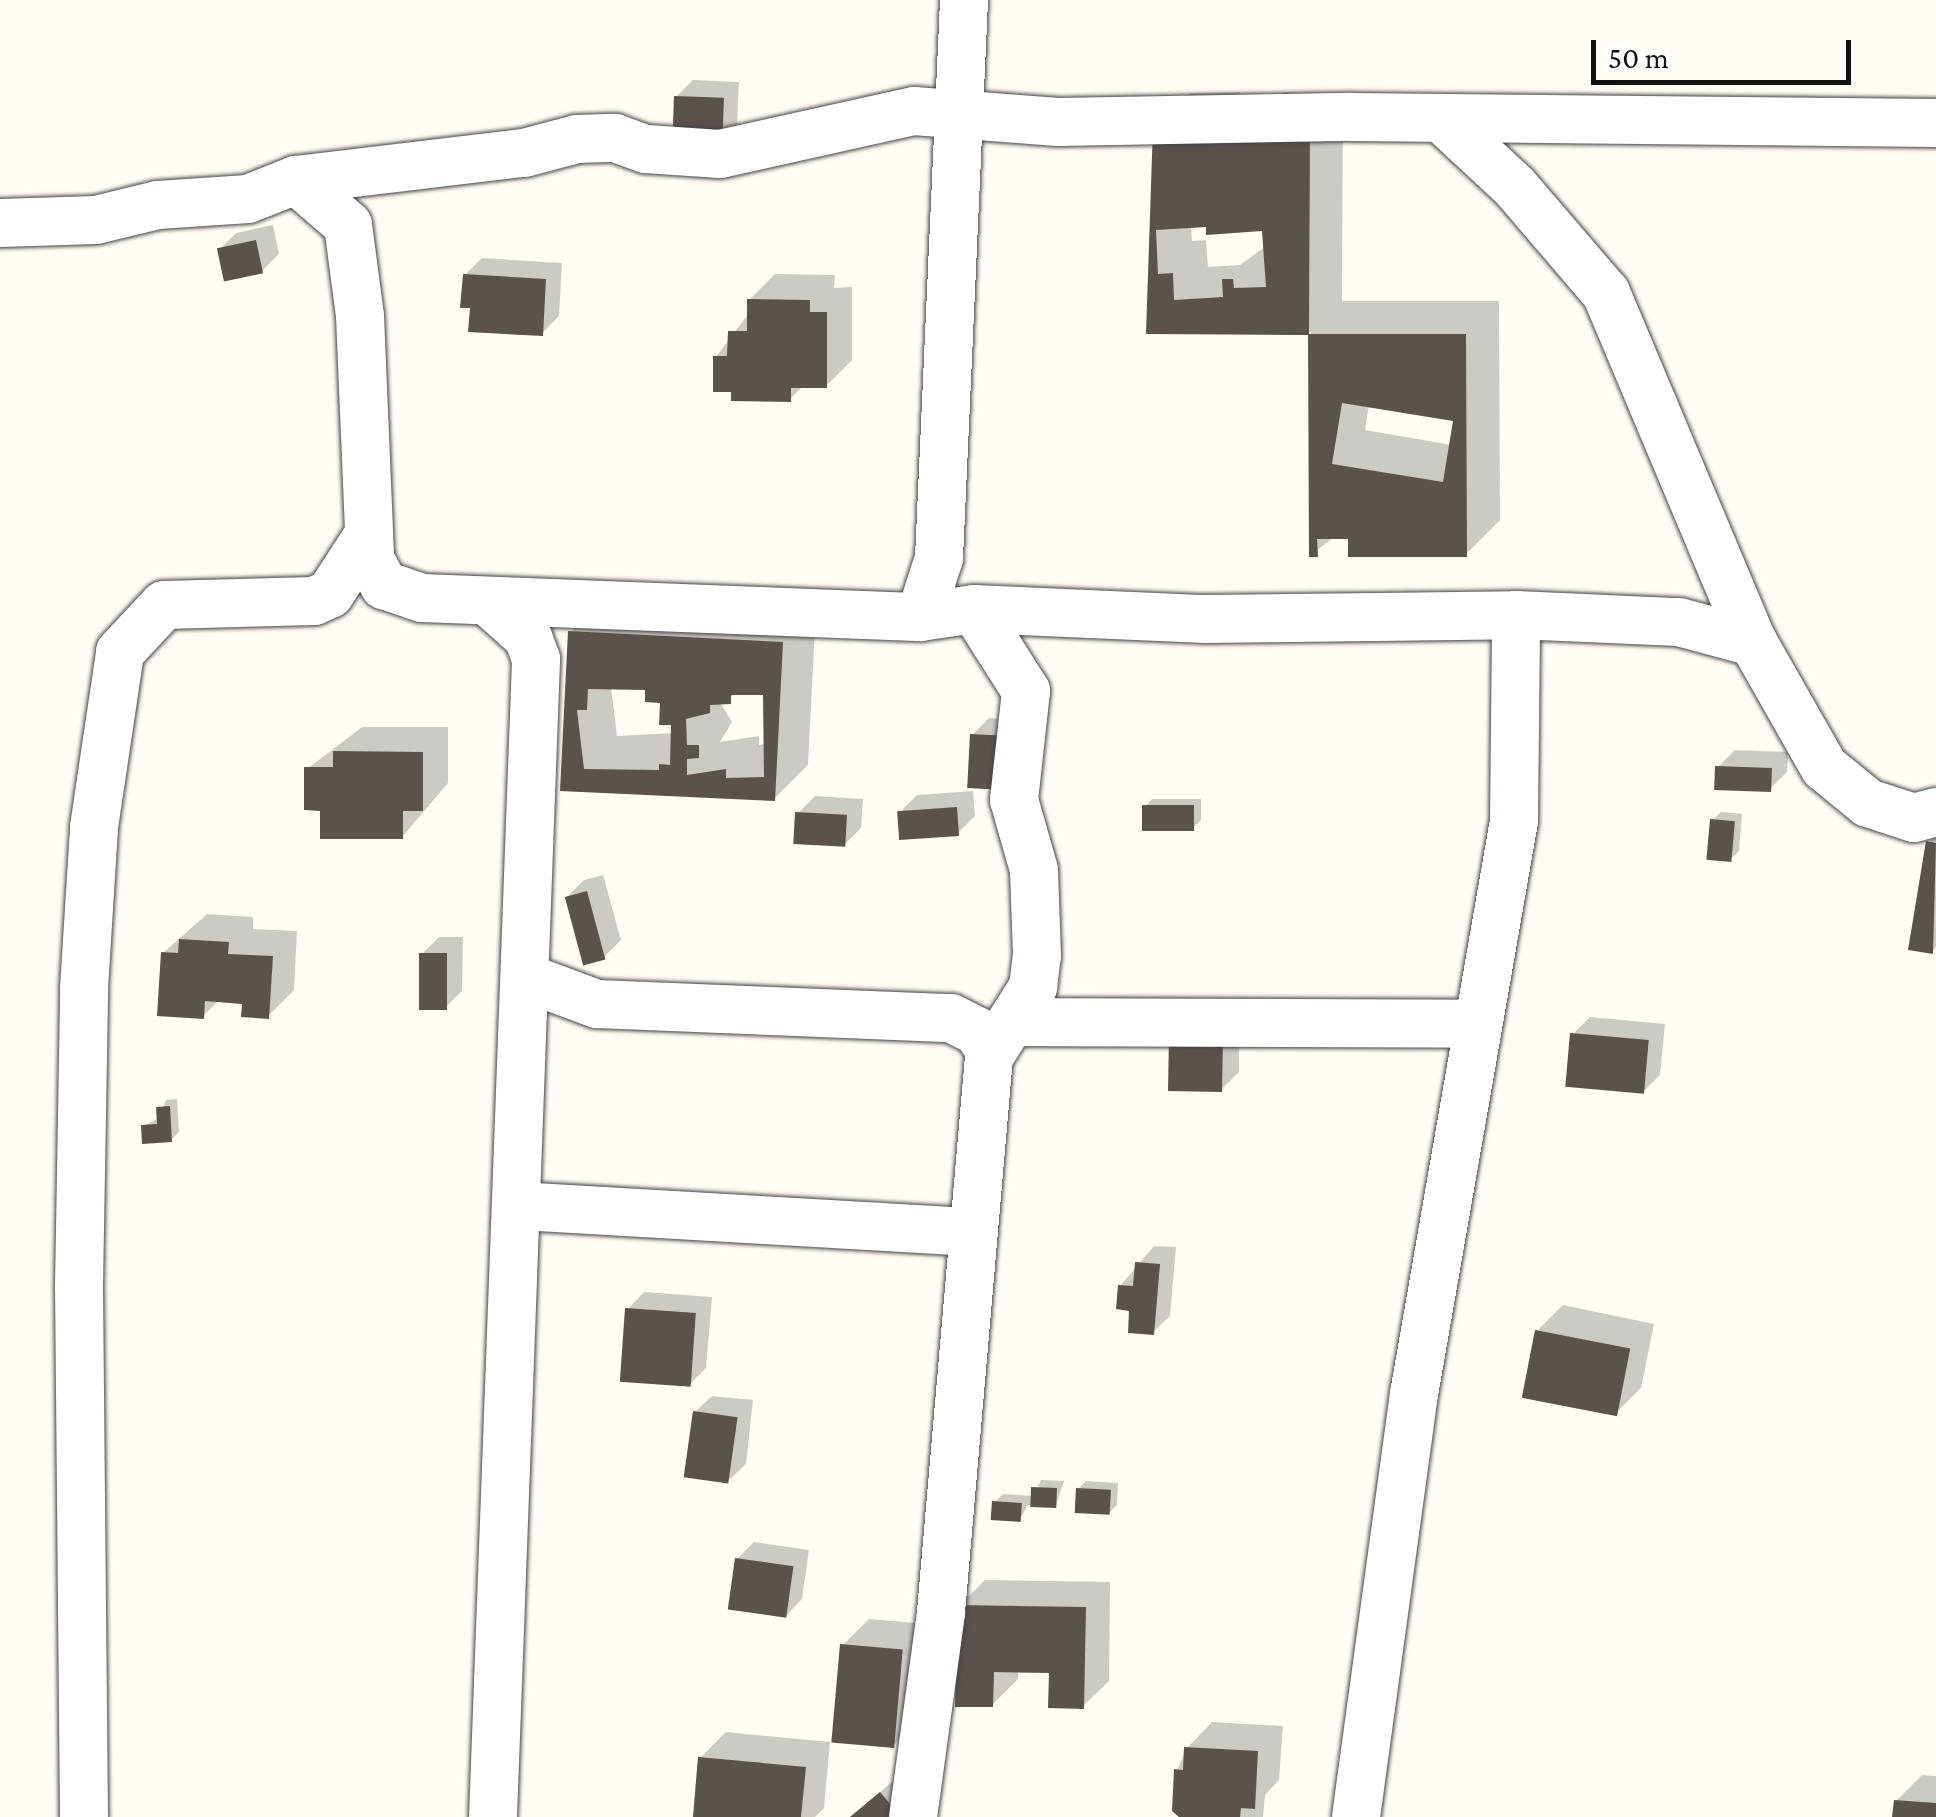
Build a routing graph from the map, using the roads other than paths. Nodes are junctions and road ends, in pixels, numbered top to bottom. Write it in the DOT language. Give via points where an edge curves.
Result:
graph roads {
  1 [pos="964,0"];
  2 [pos="961,112"];
  3 [pos="1443,120"];
  4 [pos="1936,123"];
  5 [pos="296,180"];
  6 [pos="0,223"];
  7 [pos="367,537"];
  8 [pos="493,606"];
  9 [pos="974,609"];
  10 [pos="1516,615"];
  11 [pos="920,616"];
  12 [pos="1753,642"];
  13 [pos="1936,812"];
  14 [pos="527,978"];
  15 [pos="1475,1024"];
  16 [pos="1001,1037"];
  17 [pos="519,1206"];
  18 [pos="970,1232"];
  19 [pos="84,1817"];
  20 [pos="493,1817"];
  21 [pos="913,1817"];
  22 [pos="1356,1817"];
  1 -- 2 [label="street"];
  2 -- 3 [label="street" via="1058,122"];
  2 -- 5 [label="street" via="862,120 720,154 577,139 524,152 384,164"];
  2 -- 11 [label="street" via="939,558"];
  3 -- 4 [label="street"];
  3 -- 12 [label="street" via="1515,186 1606,293"];
  5 -- 6 [label="street" via="248,199 158,205 96,220"];
  5 -- 7 [label="street" via="348,225 354,250"];
  7 -- 8 [label="street" via="384,585 422,598"];
  7 -- 19 [label="street" via="330,594 314,601 164,605 120,652 94,827 84,988"];
  8 -- 11 [label="street"];
  8 -- 14 [label="street" via="528,637 536,659"];
  9 -- 10 [label="street" via="1206,619"];
  9 -- 11 [label="street"];
  9 -- 16 [label="street" via="1026,691 1014,800 1034,870 1037,956 1034,987"];
  10 -- 12 [label="street" via="1679,622"];
  10 -- 15 [label="street" via="1514,821"];
  12 -- 13 [label="street" via="1824,767 1868,803 1914,818"];
  14 -- 16 [label="street" via="597,1004 951,1018"];
  14 -- 17 [label="street"];
  15 -- 16 [label="street"];
  15 -- 22 [label="street" via="1414,1394"];
  16 -- 18 [label="street"];
  17 -- 18 [label="street"];
  17 -- 20 [label="street"];
  18 -- 21 [label="street" via="941,1612"];
}
